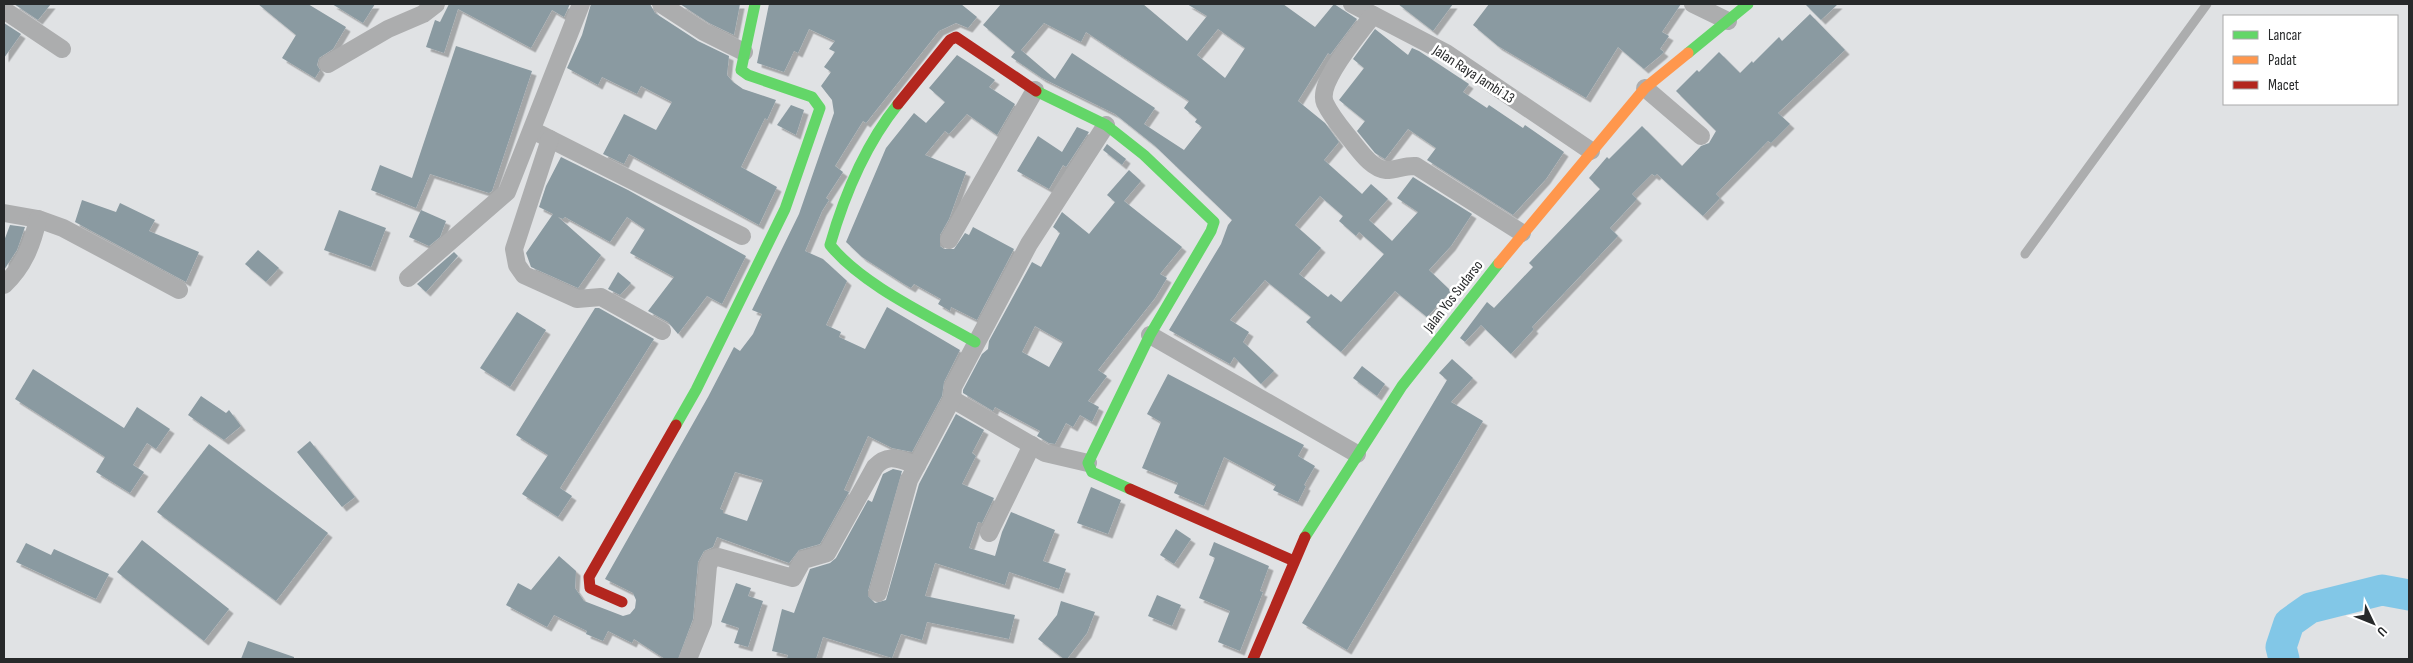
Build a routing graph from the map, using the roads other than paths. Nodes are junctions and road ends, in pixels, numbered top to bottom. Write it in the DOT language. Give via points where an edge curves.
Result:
graph roads {
  1 [pos="436,4"];
  2 [pos="581,4"];
  3 [pos="661,4"];
  4 [pos="755,4"];
  5 [pos="1352,4"];
  6 [pos="1694,4"];
  7 [pos="1748,4"];
  8 [pos="2207,4"];
  9 [pos="4,10"];
  10 [pos="1373,15"];
  11 [pos="1728,21"];
  12 [pos="62,49"];
  13 [pos="744,52"];
  14 [pos="328,64"];
  15 [pos="1645,88"];
  16 [pos="1034,90"];
  17 [pos="1106,125"];
  18 [pos="532,130"];
  19 [pos="1701,136"];
  20 [pos="550,140"];
  21 [pos="1591,151"];
  22 [pos="4,213"];
  23 [pos="38,219"];
  24 [pos="1522,233"];
  25 [pos="742,236"];
  26 [pos="949,240"];
  27 [pos="2025,254"];
  28 [pos="408,278"];
  29 [pos="4,285"];
  30 [pos="179,290"];
  31 [pos="662,331"];
  32 [pos="1150,335"];
  33 [pos="975,342"];
  34 [pos="952,399"];
  35 [pos="1032,445"];
  36 [pos="1357,454"];
  37 [pos="1088,463"];
  38 [pos="917,465"];
  39 [pos="989,533"];
  40 [pos="1294,561"];
  41 [pos="878,593"];
  42 [pos="622,602"];
  43 [pos="688,659"];
  44 [pos="1253,659"];
  1 -- 14 [label="street"];
  2 -- 18 [label="street"];
  3 -- 13 [label="street" via="704,32"];
  4 -- 13 [label="main road"];
  5 -- 10 [label="street, Jalan Raya Jambi 13"];
  6 -- 11 [label="street"];
  7 -- 11 [label="main road, Jalan Yos Sudarso"];
  8 -- 27 [label="lane"];
  9 -- 12 [label="street"];
  10 -- 21 [label="street, Jalan Raya Jambi 13" via="1446,53"];
  10 -- 24 [label="street" via="1327,82 1323,96 1332,116 1375,167 1387,170 1416,166"];
  11 -- 15 [label="main road, Jalan Yos Sudarso"];
  13 -- 42 [label="main road" via="741,65 744,74 812,97 820,108 786,209 696,390 589,577 590,588"];
  15 -- 19 [label="street"];
  15 -- 21 [label="main road, Jalan Yos Sudarso"];
  16 -- 17 [label="main road"];
  16 -- 26 [label="street"];
  16 -- 33 [label="main road" via="966,42 956,37 950,40 883,123 866,154 830,245 838,256 892,293"];
  17 -- 32 [label="main road" via="1144,155 1215,224"];
  17 -- 33 [label="street" via="1029,244"];
  18 -- 20 [label="street"];
  18 -- 28 [label="street" via="507,192"];
  20 -- 25 [label="street"];
  20 -- 31 [label="street" via="514,249 517,265 524,275 577,299 601,297"];
  21 -- 24 [label="main road, Jalan Yos Sudarso"];
  22 -- 23 [label="street"];
  23 -- 29 [label="street" via="25,259"];
  23 -- 30 [label="street" via="64,228"];
  24 -- 36 [label="main road, Jalan Yos Sudarso" via="1402,386"];
  32 -- 36 [label="street"];
  32 -- 37 [label="main road"];
  33 -- 34 [label="street" via="953,387"];
  34 -- 35 [label="street"];
  34 -- 38 [label="street"];
  35 -- 37 [label="street" via="1045,453"];
  35 -- 39 [label="street"];
  36 -- 40 [label="main road, Jalan Yos Sudarso" via="1302,542"];
  37 -- 40 [label="main road" via="1092,472"];
  38 -- 41 [label="street" via="909,480"];
  38 -- 43 [label="street" via="892,458 882,460 827,553 803,560 793,578 718,557 711,560 703,622"];
  40 -- 44 [label="main road, Jalan Yos Sudarso"];
}
